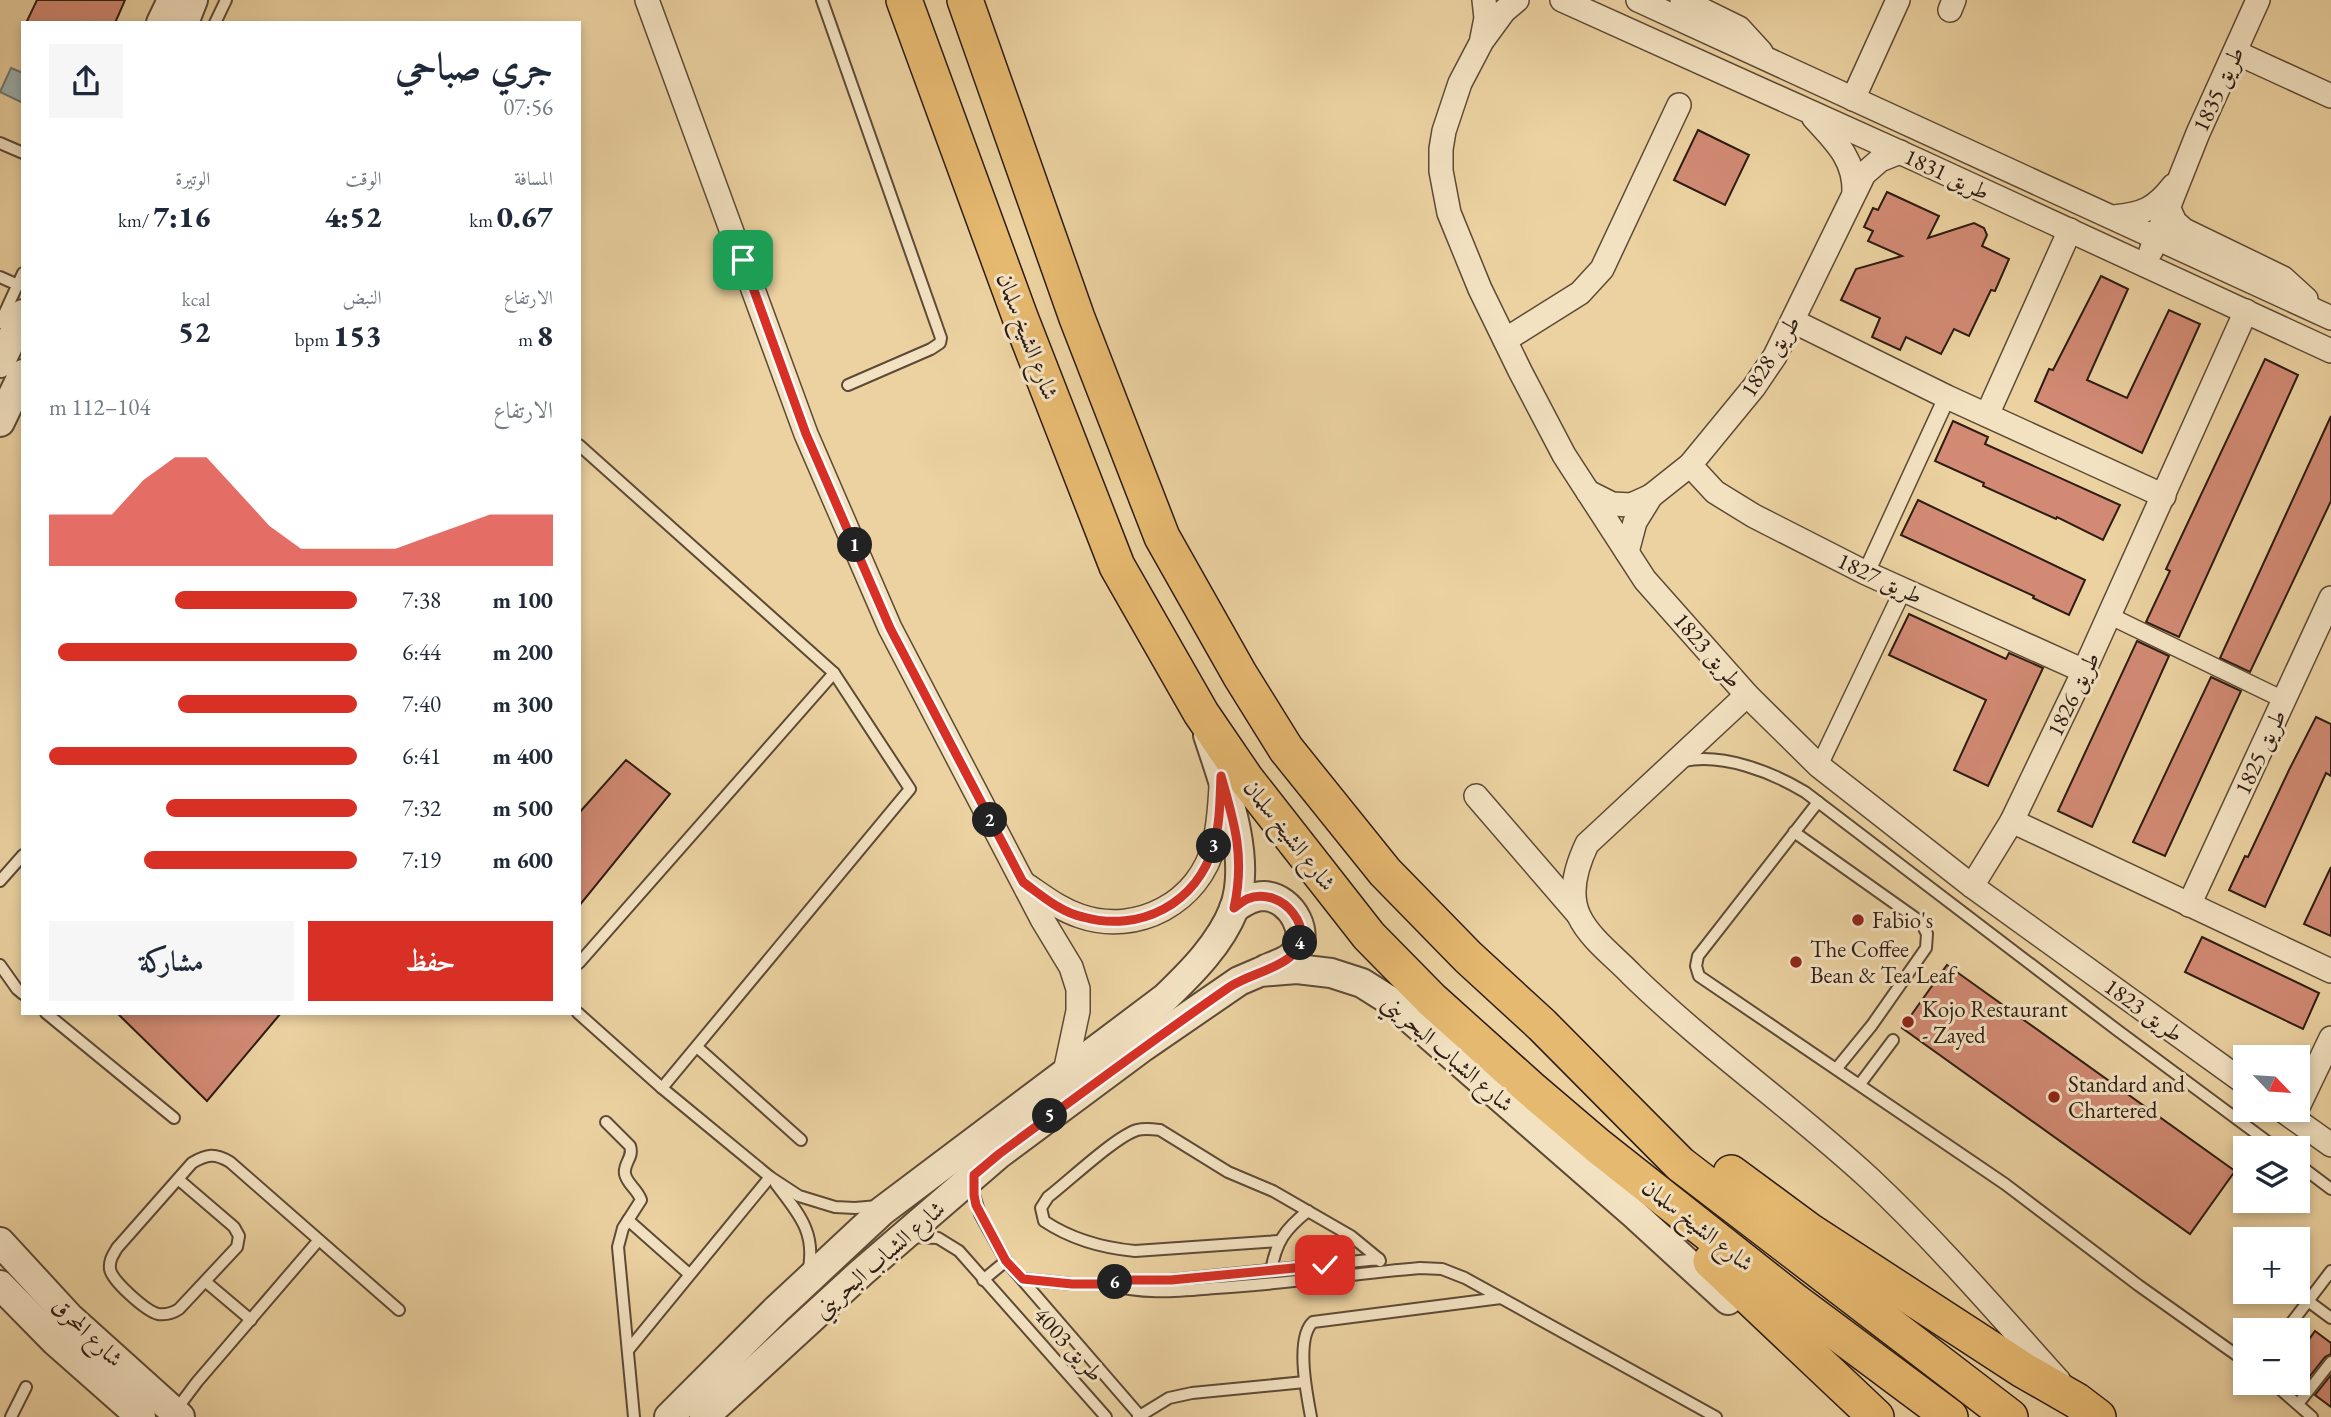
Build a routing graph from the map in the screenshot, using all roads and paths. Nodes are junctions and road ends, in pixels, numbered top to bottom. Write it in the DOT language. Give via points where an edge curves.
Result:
graph roads {
  1 [pos="172,0"];
  2 [pos="193,0"];
  3 [pos="226,0"];
  4 [pos="647,0"];
  5 [pos="822,0"];
  6 [pos="904,0"];
  7 [pos="965,0"];
  8 [pos="979,0"];
  9 [pos="1484,0"];
  10 [pos="1517,0"];
  11 [pos="1562,0"];
  12 [pos="1638,0"];
  13 [pos="1682,0"];
  14 [pos="1898,0"];
  15 [pos="2258,0"];
  16 [pos="162,21"];
  17 [pos="185,21"];
  18 [pos="216,21"];
  19 [pos="1482,41"];
  20 [pos="2235,52"];
  21 [pos="1767,60"];
  22 [pos="2331,96"];
  23 [pos="1853,99"];
  24 [pos="1679,105"];
  25 [pos="1805,110"];
  26 [pos="0,143"];
  27 [pos="21,152"];
  28 [pos="1900,152"];
  29 [pos="2179,177"];
  30 [pos="1854,192"];
  31 [pos="2169,209"];
  32 [pos="1041,215"];
  33 [pos="2114,217"];
  34 [pos="2070,230"];
  35 [pos="2158,237"];
  36 [pos="2145,264"];
  37 [pos="0,277"];
  38 [pos="21,278"];
  39 [pos="18,285"];
  40 [pos="2246,311"];
  41 [pos="2328,316"];
  42 [pos="21,318"];
  43 [pos="1793,321"];
  44 [pos="0,323"];
  45 [pos="1505,340"];
  46 [pos="2331,351"];
  47 [pos="0,363"];
  48 [pos="21,378"];
  49 [pos="848,385"];
  50 [pos="1947,397"];
  51 [pos="1987,415"];
  52 [pos="0,422"];
  53 [pos="581,447"];
  54 [pos="1690,465"];
  55 [pos="1588,492"];
  56 [pos="1651,496"];
  57 [pos="2164,496"];
  58 [pos="1627,552"];
  59 [pos="1866,573"];
  60 [pos="1903,590"];
  61 [pos="2331,598"];
  62 [pos="2110,616"];
  63 [pos="2084,671"];
  64 [pos="834,673"];
  65 [pos="1747,695"];
  66 [pos="2284,700"];
  67 [pos="1201,713"];
  68 [pos="1672,763"];
  69 [pos="1819,766"];
  70 [pos="1221,776"];
  71 [pos="1476,796"];
  72 [pos="1818,802"];
  73 [pos="2012,821"];
  74 [pos="1794,832"];
  75 [pos="21,857"];
  76 [pos="0,881"];
  77 [pos="1023,882"];
  78 [pos="1972,886"];
  79 [pos="2189,905"];
  80 [pos="1234,908"];
  81 [pos="1579,916"];
  82 [pos="581,961"];
  83 [pos="0,965"];
  84 [pos="2331,971"];
  85 [pos="1261,972"];
  86 [pos="21,992"];
  87 [pos="48,1015"];
  88 [pos="580,1015"];
  89 [pos="1542,1025"];
  90 [pos="2331,1038"];
  91 [pos="1893,1040"];
  92 [pos="696,1046"];
  93 [pos="1837,1068"];
  94 [pos="1066,1072"];
  95 [pos="2233,1074"];
  96 [pos="2310,1077"];
  97 [pos="1860,1084"];
  98 [pos="662,1088"];
  99 [pos="174,1118"];
  100 [pos="606,1122"];
  101 [pos="2305,1122"];
  102 [pos="2260,1136"];
  103 [pos="801,1140"];
  104 [pos="2331,1145"];
  105 [pos="1598,1146"];
  106 [pos="2310,1173"];
  107 [pos="974,1175"];
  108 [pos="770,1177"];
  109 [pos="178,1180"];
  110 [pos="2331,1189"];
  111 [pos="892,1203"];
  112 [pos="1308,1211"];
  113 [pos="628,1220"];
  114 [pos="901,1239"];
  115 [pos="318,1241"];
  116 [pos="1279,1241"];
  117 [pos="0,1242"];
  118 [pos="1379,1259"];
  119 [pos="1006,1261"];
  120 [pos="1271,1270"];
  121 [pos="1390,1271"];
  122 [pos="2331,1271"];
  123 [pos="689,1275"];
  124 [pos="1023,1279"];
  125 [pos="983,1280"];
  126 [pos="206,1282"];
  127 [pos="804,1283"];
  128 [pos="1107,1284"];
  129 [pos="0,1285"];
  130 [pos="1503,1298"];
  131 [pos="2310,1298"];
  132 [pos="2310,1302"];
  133 [pos="2306,1304"];
  134 [pos="399,1310"];
  135 [pos="2295,1318"];
  136 [pos="2331,1318"];
  137 [pos="251,1320"];
  138 [pos="629,1349"];
  139 [pos="2233,1352"];
  140 [pos="2331,1362"];
  141 [pos="1305,1382"];
  142 [pos="26,1387"];
  143 [pos="2287,1395"];
  144 [pos="2298,1404"];
  145 [pos="2088,1409"];
  146 [pos="177,1414"];
  147 [pos="11,1417"];
  148 [pos="141,1417"];
  149 [pos="634,1417"];
  150 [pos="669,1417"];
  151 [pos="704,1417"];
  152 [pos="1106,1417"];
  153 [pos="1140,1417"];
  154 [pos="1311,1417"];
  155 [pos="1716,1417"];
  156 [pos="1861,1417"];
  157 [pos="1876,1417"];
  158 [pos="1950,1417"];
  159 [pos="2010,1417"];
  160 [pos="2312,1417"];
  1 -- 16 [label="street"];
  2 -- 17 [label="street"];
  3 -- 18 [label="lane"];
  4 -- 77 [label="street" via="806,434 890,628"];
  5 -- 49 [label="lane" via="941,338 931,349"];
  6 -- 67 [label="main road, شارع الشيخ سلمان" via="1117,566"];
  7 -- 32 [label="main road, شارع الشيخ سلمان"];
  8 -- 32 [label="main road" via="1039,178"];
  9 -- 19 [label="street, طريق 1823"];
  10 -- 19 [label="street, طريق 1823"];
  11 -- 25 [label="street, طريق 1831"];
  12 -- 21 [label="street, طريق 1831"];
  13 -- 21 [label="street" via="1739,28"];
  14 -- 23 [label="street"];
  15 -- 20 [label="street, طريق 1835"];
  19 -- 45 [label="street, طريق 1823" via="1460,83 1444,131 1441,171 1449,213"];
  20 -- 22 [label="street"];
  20 -- 29 [label="street, طريق 1835"];
  21 -- 23 [label="street, طريق 1831"];
  23 -- 33 [label="street, طريق 1831"];
  24 -- 45 [label="street" via="1602,269 1580,293"];
  25 -- 28 [label="street, طريق 1831"];
  25 -- 30 [label="street" via="1848,158"];
  26 -- 27 [label="lane"];
  28 -- 30 [label="street, طريق 1828" via="1872,166"];
  28 -- 34 [label="street, طريق 1831"];
  29 -- 31 [label="street, طريق 1835"];
  29 -- 33 [label="street, طريق 1835" via="2148,210"];
  30 -- 43 [label="street, طريق 1828"];
  31 -- 35 [label="street, طريق 1835"];
  31 -- 41 [label="street" via="2184,230 2283,278"];
  32 -- 89 [label="main road, شارع الشيخ سلمان" via="1162,537 1240,675 1286,749 1385,872"];
  33 -- 35 [label="street, طريق 1831"];
  34 -- 36 [label="street, طريق 1831"];
  34 -- 51 [label="street"];
  35 -- 36 [label="street, طريق 1835"];
  35 -- 41 [label="street, طريق 1831"];
  36 -- 40 [label="street, طريق 1831"];
  37 -- 39 [label="lane"];
  38 -- 39 [label="lane"];
  39 -- 44 [label="lane"];
  40 -- 46 [label="street, طريق 1831"];
  40 -- 57 [label="street, طريق 1826"];
  42 -- 47 [label="street"];
  43 -- 50 [label="street"];
  43 -- 54 [label="street, طريق 1828" via="1754,387"];
  45 -- 55 [label="street, طريق 1823"];
  48 -- 52 [label="street"];
  50 -- 51 [label="street"];
  50 -- 59 [label="street"];
  51 -- 57 [label="street"];
  53 -- 64 [label="lane"];
  54 -- 56 [label="street, طريق 1828"];
  54 -- 59 [label="street, طريق 1827" via="1714,492"];
  55 -- 56 [label="street, طريق 1828" via="1621,505"];
  55 -- 58 [label="street, طريق 1823"];
  56 -- 58 [label="street, طريق 1828" via="1634,522"];
  57 -- 62 [label="street, طريق 1826"];
  58 -- 65 [label="street, طريق 1823" via="1645,580"];
  59 -- 60 [label="street, طريق 1827"];
  60 -- 63 [label="street, طريق 1827"];
  60 -- 69 [label="street"];
  61 -- 66 [label="street, طريق 1825"];
  62 -- 63 [label="street, طريق 1826"];
  62 -- 66 [label="street"];
  63 -- 73 [label="street, طريق 1826"];
  64 -- 82 [label="lane"];
  64 -- 92 [label="lane" via="910,789"];
  65 -- 68 [label="street"];
  65 -- 69 [label="street, طريق 1823"];
  66 -- 79 [label="street, طريق 1825"];
  67 -- 70 [label="street, شارع الشباب البحريني"];
  67 -- 105 [label="main road, شارع الشيخ سلمان" via="1246,779 1368,936 1432,1000"];
  68 -- 72 [label="lane" via="1715,760 1746,767 1791,784"];
  68 -- 81 [label="street" via="1587,844 1575,882"];
  69 -- 78 [label="street, طريق 1823"];
  70 -- 77 [label="street" via="1214,846 1184,897 1168,908 1140,919 1082,917 1058,907"];
  70 -- 80 [label="street, شارع الشباب البحريني" via="1240,853"];
  71 -- 81 [label="street"];
  72 -- 74 [label="lane"];
  72 -- 102 [label="lane"];
  73 -- 78 [label="street, طريق 1826"];
  73 -- 79 [label="street"];
  74 -- 93 [label="lane" via="1921,922 1927,934 1926,948"];
  74 -- 93 [label="lane" via="1698,956 1696,966 1707,983"];
  75 -- 76 [label="lane"];
  77 -- 94 [label="street" via="1071,967 1077,989 1078,1011"];
  78 -- 95 [label="street, طريق 1823"];
  79 -- 84 [label="street"];
  80 -- 85 [label="street" via="1265,896 1294,912 1300,945 1291,957"];
  80 -- 94 [label="street, شارع الشباب البحريني" via="1219,936 1165,998"];
  81 -- 145 [label="street" via="1664,1006 1869,1179"];
  83 -- 86 [label="lane"];
  85 -- 107 [label="street, شارع الشباب البحريني" via="1239,981 1143,1047"];
  85 -- 156 [label="street, شارع الشباب البحريني" via="1331,973 1362,983 1389,1000"];
  87 -- 99 [label="lane"];
  88 -- 98 [label="lane"];
  89 -- 145 [label="main road" via="1811,1232"];
  89 -- 159 [label="main road, شارع الشيخ سلمان" via="1679,1164"];
  90 -- 96 [label="street"];
  91 -- 97 [label="lane"];
  92 -- 98 [label="lane"];
  92 -- 103 [label="lane"];
  93 -- 97 [label="lane"];
  94 -- 111 [label="street, شارع الشباب البحريني"];
  97 -- 139 [label="lane" via="2005,1184"];
  98 -- 108 [label="lane"];
  100 -- 113 [label="lane" via="632,1152 624,1173 641,1200"];
  101 -- 104 [label="street"];
  105 -- 157 [label="main road" via="1656,1209"];
  105 -- 158 [label="main road, شارع الشيخ سلمان"];
  106 -- 110 [label="lane"];
  107 -- 114 [label="street, شارع الشباب البحريني"];
  107 -- 119 [label="lane, طريق 4003" via="976,1205"];
  108 -- 111 [label="lane" via="799,1196 826,1205 855,1208"];
  108 -- 123 [label="lane"];
  108 -- 127 [label="lane" via="807,1230 810,1257"];
  109 -- 115 [label="lane" via="192,1163 218,1154"];
  109 -- 126 [label="lane" via="239,1236 237,1247"];
  109 -- 126 [label="lane" via="117,1248 110,1270 115,1280 157,1314 180,1310"];
  111 -- 127 [label="street, شارع الشباب البحريني"];
  112 -- 116 [label="lane"];
  112 -- 116 [label="lane" via="1228,1172 1168,1134 1147,1128 1120,1140 1048,1197 1041,1208 1044,1221 1057,1230 1119,1249"];
  112 -- 118 [label="lane"];
  113 -- 123 [label="lane"];
  113 -- 138 [label="lane" via="618,1256"];
  114 -- 125 [label="lane, طريق 4003" via="926,1236 949,1244"];
  114 -- 151 [label="street, شارع الشباب البحريني"];
  115 -- 134 [label="lane"];
  115 -- 137 [label="lane"];
  116 -- 120 [label="lane"];
  117 -- 146 [label="street, شارع المحرق" via="70,1318"];
  118 -- 120 [label="lane"];
  118 -- 121 [label="lane"];
  119 -- 124 [label="lane, طريق 4003"];
  119 -- 125 [label="lane"];
  120 -- 128 [label="lane"];
  121 -- 128 [label="lane" via="1171,1291"];
  121 -- 130 [label="lane" via="1442,1269"];
  122 -- 131 [label="lane"];
  123 -- 138 [label="lane"];
  124 -- 128 [label="lane"];
  124 -- 153 [label="lane, طريق 4003"];
  125 -- 152 [label="lane, طريق 4003"];
  126 -- 137 [label="lane"];
  127 -- 150 [label="street, شارع الشباب البحريني"];
  129 -- 148 [label="street, شارع المحرق"];
  130 -- 141 [label="lane" via="1313,1322 1305,1335"];
  130 -- 155 [label="lane"];
  132 -- 136 [label="lane"];
  133 -- 135 [label="lane"];
  137 -- 146 [label="lane" via="197,1382"];
  138 -- 149 [label="lane"];
  140 -- 144 [label="lane"];
  141 -- 153 [label="lane" via="1192,1393 1169,1398"];
  141 -- 154 [label="lane"];
  142 -- 147 [label="lane"];
  143 -- 144 [label="lane"];
  144 -- 160 [label="lane"];
}
